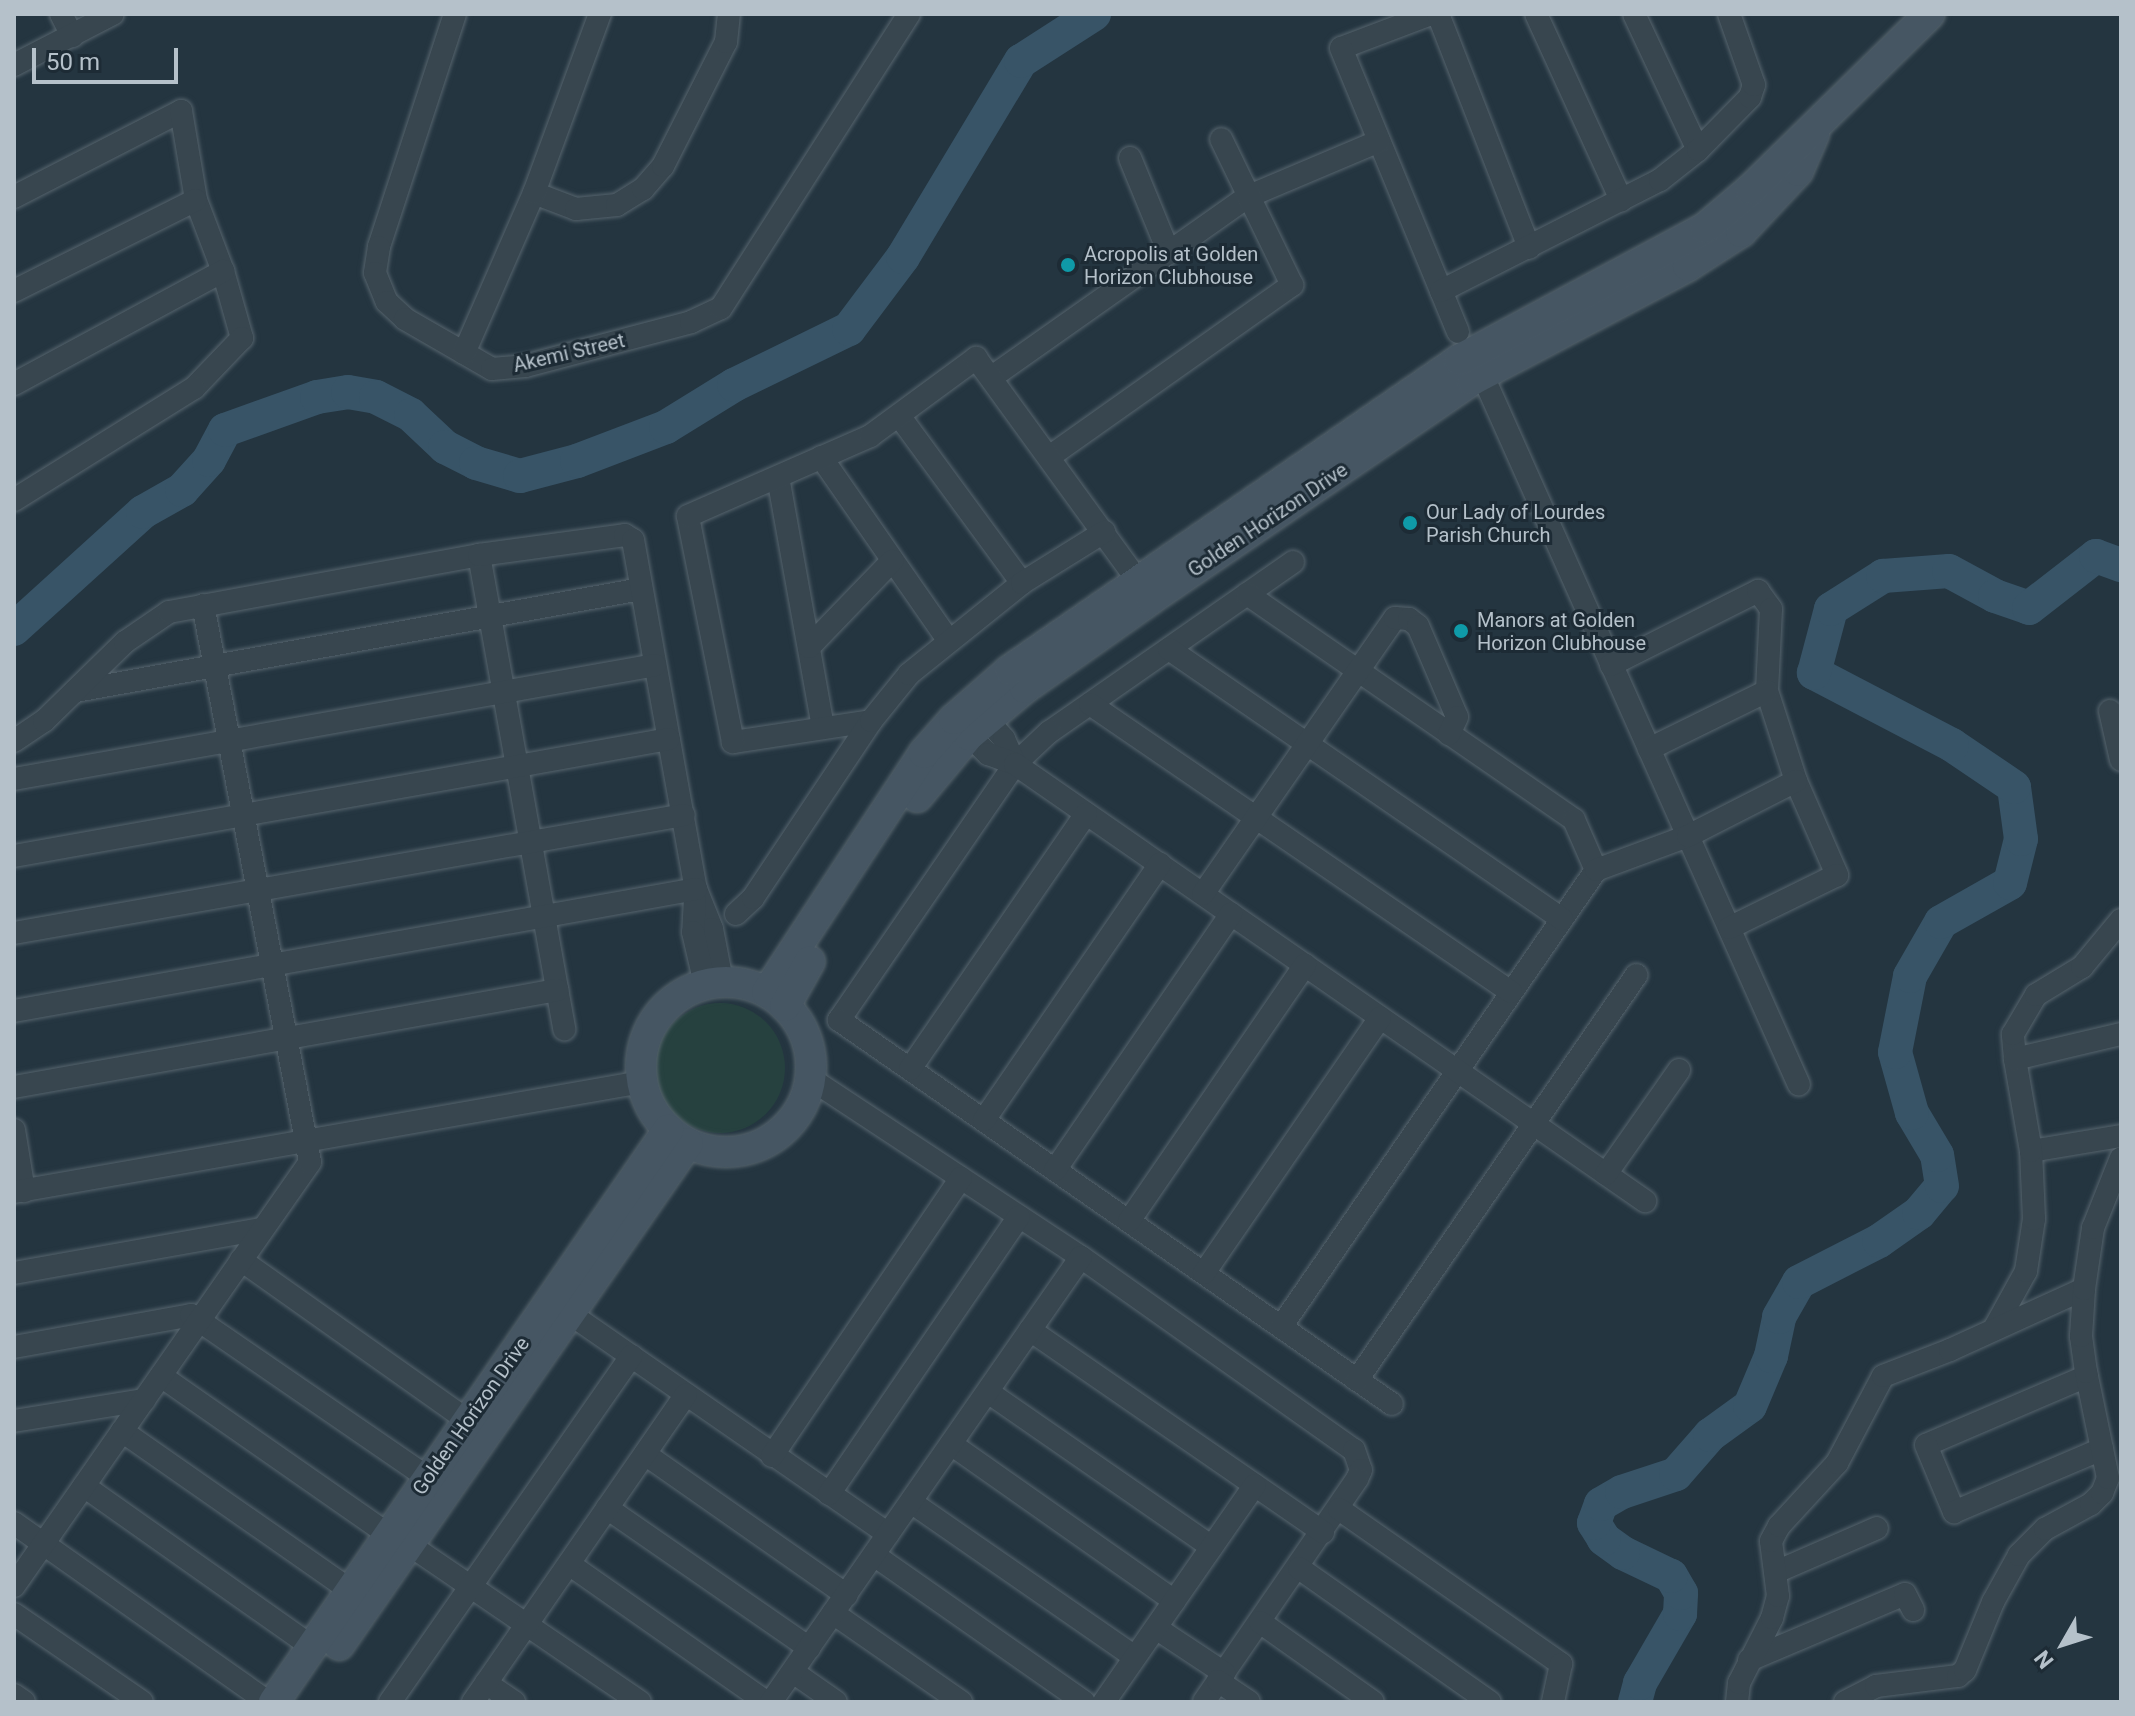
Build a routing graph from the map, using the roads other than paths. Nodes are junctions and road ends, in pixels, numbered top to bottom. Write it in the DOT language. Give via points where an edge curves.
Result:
graph roads {
  1 [pos="61,14"];
  2 [pos="113,14"];
  3 [pos="455,14"];
  4 [pos="600,14"];
  5 [pos="729,14"];
  6 [pos="909,14"];
  7 [pos="1431,14"];
  8 [pos="1438,14"];
  9 [pos="1536,14"];
  10 [pos="1634,14"];
  11 [pos="1729,14"];
  12 [pos="1930,14"];
  13 [pos="72,36"];
  14 [pos="14,65"];
  15 [pos="1822,118"];
  16 [pos="1221,139"];
  17 [pos="1379,141"];
  18 [pos="1698,150"];
  19 [pos="1130,158"];
  20 [pos="534,193"];
  21 [pos="1249,196"];
  22 [pos="14,197"];
  23 [pos="196,200"];
  24 [pos="1621,200"];
  25 [pos="1529,248"];
  26 [pos="1169,253"];
  27 [pos="223,271"];
  28 [pos="14,291"];
  29 [pos="1441,291"];
  30 [pos="1458,332"];
  31 [pos="464,353"];
  32 [pos="1482,374"];
  33 [pos="992,377"];
  34 [pos="14,384"];
  35 [pos="900,417"];
  36 [pos="821,457"];
  37 [pos="1049,457"];
  38 [pos="778,477"];
  39 [pos="14,500"];
  40 [pos="1104,532"];
  41 [pos="479,555"];
  42 [pos="892,561"];
  43 [pos="1293,562"];
  44 [pos="1022,583"];
  45 [pos="641,589"];
  46 [pos="1144,589"];
  47 [pos="1247,594"];
  48 [pos="203,605"];
  49 [pos="491,617"];
  50 [pos="948,640"];
  51 [pos="809,647"];
  52 [pos="1169,649"];
  53 [pos="655,665"];
  54 [pos="1611,665"];
  55 [pos="214,666"];
  56 [pos="1358,671"];
  57 [pos="76,691"];
  58 [pos="1767,691"];
  59 [pos="504,692"];
  60 [pos="1090,704"];
  61 [pos="2110,711"];
  62 [pos="970,719"];
  63 [pos="871,721"];
  64 [pos="823,727"];
  65 [pos="1449,734"];
  66 [pos="669,739"];
  67 [pos="14,741"];
  68 [pos="228,741"];
  69 [pos="1307,744"];
  70 [pos="1649,749"];
  71 [pos="2121,760"];
  72 [pos="1015,764"];
  73 [pos="517,766"];
  74 [pos="14,779"];
  75 [pos="1796,781"];
  76 [pos="1086,814"];
  77 [pos="242,815"];
  78 [pos="684,815"];
  79 [pos="1256,817"];
  80 [pos="1688,836"];
  81 [pos="530,840"];
  82 [pos="14,856"];
  83 [pos="1160,864"];
  84 [pos="1596,870"];
  85 [pos="696,889"];
  86 [pos="257,890"];
  87 [pos="1203,894"];
  88 [pos="736,914"];
  89 [pos="1231,914"];
  90 [pos="544,916"];
  91 [pos="1562,919"];
  92 [pos="2121,921"];
  93 [pos="1729,928"];
  94 [pos="14,933"];
  95 [pos="271,965"];
  96 [pos="1305,965"];
  97 [pos="1636,975"];
  98 [pos="713,983"];
  99 [pos="557,990"];
  100 [pos="1511,992"];
  101 [pos="776,999"];
  102 [pos="14,1011"];
  103 [pos="1380,1018"];
  104 [pos="564,1029"];
  105 [pos="2121,1034"];
  106 [pos="285,1039"];
  107 [pos="2015,1059"];
  108 [pos="910,1069"];
  109 [pos="1679,1070"];
  110 [pos="1457,1071"];
  111 [pos="811,1079"];
  112 [pos="642,1082"];
  113 [pos="1799,1085"];
  114 [pos="14,1087"];
  115 [pos="984,1120"];
  116 [pos="1534,1124"];
  117 [pos="14,1130"];
  118 [pos="678,1136"];
  119 [pos="2121,1136"];
  120 [pos="305,1141"];
  121 [pos="2031,1151"];
  122 [pos="2121,1158"];
  123 [pos="1055,1170"];
  124 [pos="1606,1174"];
  125 [pos="961,1178"];
  126 [pos="19,1192"];
  127 [pos="1645,1201"];
  128 [pos="1019,1217"];
  129 [pos="1129,1221"];
  130 [pos="262,1229"];
  131 [pos="1081,1257"];
  132 [pos="241,1260"];
  133 [pos="14,1273"];
  134 [pos="1204,1273"];
  135 [pos="2084,1289"];
  136 [pos="569,1313"];
  137 [pos="199,1321"];
  138 [pos="1281,1327"];
  139 [pos="1994,1329"];
  140 [pos="1030,1330"];
  141 [pos="14,1347"];
  142 [pos="631,1356"];
  143 [pos="161,1376"];
  144 [pos="2087,1376"];
  145 [pos="1357,1380"];
  146 [pos="988,1392"];
  147 [pos="686,1394"];
  148 [pos="144,1400"];
  149 [pos="1392,1404"];
  150 [pos="14,1421"];
  151 [pos="468,1421"];
  152 [pos="122,1431"];
  153 [pos="951,1444"];
  154 [pos="2102,1449"];
  155 [pos="645,1454"];
  156 [pos="772,1456"];
  157 [pos="428,1478"];
  158 [pos="1255,1485"];
  159 [pos="84,1486"];
  160 [pos="829,1494"];
  161 [pos="911,1502"];
  162 [pos="607,1508"];
  163 [pos="1339,1509"];
  164 [pos="14,1523"];
  165 [pos="1877,1528"];
  166 [pos="1323,1532"];
  167 [pos="888,1534"];
  168 [pos="389,1535"];
  169 [pos="43,1544"];
  170 [pos="1212,1547"];
  171 [pos="420,1552"];
  172 [pos="874,1555"];
  173 [pos="569,1564"];
  174 [pos="1299,1568"];
  175 [pos="1776,1572"];
  176 [pos="14,1586"];
  177 [pos="472,1587"];
  178 [pos="351,1591"];
  179 [pos="1174,1601"];
  180 [pos="840,1604"];
  181 [pos="1913,1610"];
  182 [pos="14,1614"];
  183 [pos="1260,1622"];
  184 [pos="527,1625"];
  185 [pos="1156,1628"];
  186 [pos="312,1647"];
  187 [pos="809,1648"];
  188 [pos="1135,1657"];
  189 [pos="1749,1660"];
  190 [pos="793,1672"];
  191 [pos="1221,1677"];
  192 [pos="486,1683"];
  193 [pos="14,1695"];
  194 [pos="24,1702"];
  195 [pos="142,1702"];
  196 [pos="271,1702"];
  197 [pos="299,1702"];
  198 [pos="390,1702"];
  199 [pos="473,1702"];
  200 [pos="514,1702"];
  201 [pos="640,1702"];
  202 [pos="769,1702"];
  203 [pos="836,1702"];
  204 [pos="961,1702"];
  205 [pos="1084,1702"];
  206 [pos="1104,1702"];
  207 [pos="1204,1702"];
  208 [pos="1249,1702"];
  209 [pos="1373,1702"];
  210 [pos="1490,1702"];
  211 [pos="1553,1702"];
  212 [pos="1737,1702"];
  213 [pos="1845,1702"];
  1 -- 13 [label="street"];
  2 -- 13 [label="street"];
  3 -- 31 [label="street, Akemi Street" via="375,273 387,302 405,319"];
  4 -- 20 [label="street"];
  5 -- 20 [label="street" via="726,42 663,166 643,189 617,205 576,209"];
  6 -- 31 [label="street, Akemi Street" via="721,308 691,322 525,366 492,369"];
  7 -- 17 [label="street" via="1341,48"];
  8 -- 25 [label="street"];
  9 -- 24 [label="street"];
  10 -- 18 [label="street"];
  11 -- 18 [label="street" via="1754,85 1750,97"];
  12 -- 15 [label="street, Golden Horizon Drive"];
  13 -- 14 [label="street"];
  15 -- 32 [label="street, Golden Horizon Drive" via="1798,171 1741,232 1688,266"];
  15 -- 46 [label="street, Golden Horizon Drive" via="1705,228 1459,360"];
  16 -- 21 [label="street"];
  17 -- 21 [label="street"];
  17 -- 29 [label="street"];
  18 -- 24 [label="street" via="1660,180"];
  19 -- 26 [label="street"];
  20 -- 31 [label="street"];
  21 -- 26 [label="street"];
  21 -- 37 [label="street" via="1292,285"];
  22 -- 23 [label="street" via="181,111"];
  23 -- 27 [label="street"];
  23 -- 28 [label="street"];
  24 -- 25 [label="street"];
  25 -- 29 [label="street"];
  26 -- 33 [label="street"];
  27 -- 34 [label="street"];
  27 -- 39 [label="street" via="242,338 194,388"];
  29 -- 30 [label="street"];
  32 -- 46 [label="street, Golden Horizon Drive"];
  32 -- 54 [label="street"];
  33 -- 35 [label="street" via="976,358"];
  33 -- 37 [label="street"];
  35 -- 36 [label="street"];
  35 -- 44 [label="street"];
  36 -- 38 [label="street"];
  36 -- 42 [label="street"];
  37 -- 40 [label="street"];
  38 -- 51 [label="street"];
  38 -- 64 [label="street" via="688,516 733,742"];
  40 -- 44 [label="street"];
  40 -- 46 [label="street"];
  41 -- 45 [label="street" via="625,535 633,540"];
  41 -- 48 [label="street"];
  41 -- 49 [label="street"];
  42 -- 50 [label="street"];
  42 -- 51 [label="street"];
  43 -- 47 [label="street"];
  44 -- 50 [label="street"];
  45 -- 49 [label="street"];
  45 -- 53 [label="street"];
  46 -- 62 [label="street, Golden Horizon Drive" via="1025,688"];
  47 -- 52 [label="street"];
  47 -- 56 [label="street"];
  48 -- 55 [label="street"];
  48 -- 57 [label="street" via="169,612 149,623"];
  49 -- 55 [label="street"];
  49 -- 59 [label="street"];
  50 -- 63 [label="street" via="909,674"];
  51 -- 64 [label="street"];
  52 -- 60 [label="street"];
  52 -- 69 [label="street"];
  53 -- 59 [label="street"];
  53 -- 66 [label="street"];
  54 -- 58 [label="street" via="1758,591 1771,609"];
  54 -- 70 [label="street"];
  55 -- 57 [label="street"];
  55 -- 68 [label="street"];
  56 -- 65 [label="street"];
  56 -- 65 [label="street" via="1395,618 1409,619 1418,626 1457,717"];
  56 -- 69 [label="street"];
  57 -- 67 [label="street"];
  58 -- 70 [label="street"];
  58 -- 75 [label="street"];
  59 -- 68 [label="street"];
  59 -- 73 [label="street"];
  60 -- 72 [label="street"];
  60 -- 79 [label="street"];
  61 -- 71 [label="street"];
  62 -- 72 [label="street" via="988,754"];
  62 -- 101 [label="street, Golden Horizon Drive" via="895,793"];
  63 -- 64 [label="street"];
  63 -- 88 [label="street" via="753,898"];
  65 -- 84 [label="street" via="1574,820"];
  66 -- 73 [label="street"];
  66 -- 78 [label="street"];
  68 -- 74 [label="street"];
  68 -- 77 [label="street"];
  69 -- 79 [label="street"];
  69 -- 91 [label="street"];
  70 -- 80 [label="street"];
  72 -- 76 [label="street"];
  72 -- 108 [label="street" via="839,1020"];
  73 -- 77 [label="street"];
  73 -- 81 [label="street"];
  75 -- 80 [label="street"];
  75 -- 93 [label="street" via="1837,875"];
  76 -- 83 [label="street"];
  76 -- 108 [label="street"];
  77 -- 82 [label="street"];
  77 -- 86 [label="street"];
  78 -- 81 [label="street"];
  78 -- 85 [label="street"];
  79 -- 87 [label="street"];
  79 -- 100 [label="street"];
  80 -- 84 [label="street"];
  80 -- 93 [label="street"];
  81 -- 86 [label="street"];
  81 -- 90 [label="street"];
  83 -- 87 [label="street"];
  83 -- 115 [label="street"];
  84 -- 91 [label="street"];
  85 -- 90 [label="street"];
  85 -- 98 [label="street" via="712,929"];
  86 -- 94 [label="street"];
  86 -- 95 [label="street"];
  87 -- 89 [label="street"];
  89 -- 96 [label="street"];
  89 -- 123 [label="street"];
  90 -- 95 [label="street"];
  90 -- 99 [label="street"];
  91 -- 100 [label="street"];
  92 -- 107 [label="street" via="2082,967 2036,995 2013,1034"];
  93 -- 113 [label="street"];
  95 -- 102 [label="street"];
  95 -- 106 [label="street"];
  96 -- 103 [label="street"];
  96 -- 129 [label="street"];
  97 -- 116 [label="street"];
  98 -- 101 [label="street" via="738,982"];
  98 -- 112 [label="street" via="679,995 650,1027 641,1054"];
  99 -- 104 [label="street"];
  99 -- 106 [label="street"];
  100 -- 110 [label="street"];
  101 -- 111 [label="street" via="804,1032"];
  103 -- 110 [label="street"];
  103 -- 134 [label="street"];
  105 -- 107 [label="street"];
  106 -- 114 [label="street"];
  106 -- 120 [label="street"];
  107 -- 121 [label="street"];
  108 -- 115 [label="street"];
  109 -- 124 [label="street"];
  110 -- 116 [label="street"];
  110 -- 138 [label="street"];
  111 -- 118 [label="street" via="791,1122 766,1143 736,1152 703,1149"];
  111 -- 125 [label="street"];
  112 -- 118 [label="street" via="651,1108"];
  112 -- 120 [label="street"];
  115 -- 123 [label="street"];
  116 -- 124 [label="street"];
  116 -- 145 [label="street"];
  117 -- 126 [label="street"];
  118 -- 136 [label="street, Golden Horizon Drive"];
  118 -- 151 [label="street, Golden Horizon Drive"];
  119 -- 121 [label="street"];
  120 -- 126 [label="street"];
  120 -- 130 [label="street" via="310,1162"];
  121 -- 139 [label="street" via="2034,1219 2026,1271"];
  122 -- 135 [label="street" via="2093,1228"];
  123 -- 129 [label="street"];
  124 -- 127 [label="street"];
  125 -- 128 [label="street"];
  125 -- 156 [label="street"];
  128 -- 131 [label="street"];
  128 -- 160 [label="street"];
  129 -- 134 [label="street"];
  130 -- 132 [label="street"];
  130 -- 133 [label="street"];
  131 -- 140 [label="street"];
  131 -- 163 [label="street" via="1345,1441 1361,1470"];
  132 -- 137 [label="street"];
  132 -- 151 [label="street"];
  134 -- 138 [label="street"];
  135 -- 139 [label="street"];
  135 -- 144 [label="street" via="2081,1336"];
  136 -- 142 [label="street"];
  136 -- 197 [label="street, Golden Horizon Drive"];
  137 -- 141 [label="street" via="191,1315"];
  137 -- 143 [label="street"];
  137 -- 157 [label="street"];
  138 -- 145 [label="street"];
  139 -- 175 [label="street" via="1883,1376 1837,1463 1775,1533 1771,1541"];
  140 -- 146 [label="street"];
  140 -- 158 [label="street"];
  142 -- 147 [label="street"];
  142 -- 177 [label="street"];
  143 -- 148 [label="street"];
  143 -- 168 [label="street"];
  144 -- 154 [label="street"];
  144 -- 154 [label="street" via="1926,1445 1954,1512"];
  145 -- 149 [label="street"];
  146 -- 153 [label="street"];
  146 -- 170 [label="street"];
  147 -- 155 [label="street"];
  147 -- 156 [label="street"];
  148 -- 150 [label="street"];
  148 -- 152 [label="street"];
  151 -- 157 [label="street, Golden Horizon Drive"];
  152 -- 159 [label="street"];
  152 -- 178 [label="street"];
  153 -- 161 [label="street"];
  153 -- 179 [label="street"];
  154 -- 213 [label="street" via="2108,1478 2102,1493 2045,1529 2019,1555 1965,1670 1958,1676 1876,1686"];
  155 -- 162 [label="street"];
  155 -- 180 [label="street"];
  156 -- 160 [label="street"];
  157 -- 168 [label="street, Golden Horizon Drive"];
  158 -- 166 [label="street"];
  158 -- 170 [label="street"];
  159 -- 169 [label="street"];
  159 -- 186 [label="street"];
  160 -- 167 [label="street"];
  161 -- 167 [label="street"];
  161 -- 188 [label="street"];
  162 -- 173 [label="street"];
  162 -- 187 [label="street"];
  163 -- 166 [label="street"];
  163 -- 211 [label="street" via="1561,1664"];
  164 -- 169 [label="street"];
  165 -- 175 [label="street"];
  166 -- 174 [label="street"];
  167 -- 172 [label="street"];
  168 -- 178 [label="street, Golden Horizon Drive"];
  169 -- 176 [label="street"];
  169 -- 196 [label="street"];
  170 -- 179 [label="street"];
  171 -- 177 [label="street"];
  172 -- 180 [label="street"];
  172 -- 205 [label="street"];
  173 -- 184 [label="street"];
  173 -- 202 [label="street"];
  174 -- 183 [label="street"];
  174 -- 210 [label="street"];
  175 -- 189 [label="street" via="1778,1596 1772,1618"];
  177 -- 184 [label="street"];
  177 -- 198 [label="street"];
  178 -- 186 [label="street, Golden Horizon Drive"];
  179 -- 185 [label="street"];
  180 -- 187 [label="street"];
  180 -- 204 [label="street"];
  181 -- 189 [label="street" via="1905,1594"];
  182 -- 195 [label="street"];
  183 -- 191 [label="street"];
  183 -- 209 [label="street"];
  184 -- 192 [label="street"];
  184 -- 201 [label="street"];
  185 -- 188 [label="street"];
  185 -- 191 [label="street"];
  186 -- 196 [label="street, Golden Horizon Drive"];
  187 -- 190 [label="street"];
  188 -- 206 [label="street"];
  189 -- 212 [label="street"];
  190 -- 202 [label="street"];
  190 -- 203 [label="street"];
  191 -- 207 [label="street"];
  191 -- 208 [label="street"];
  192 -- 199 [label="street"];
  192 -- 200 [label="street"];
  193 -- 194 [label="street"];
}
